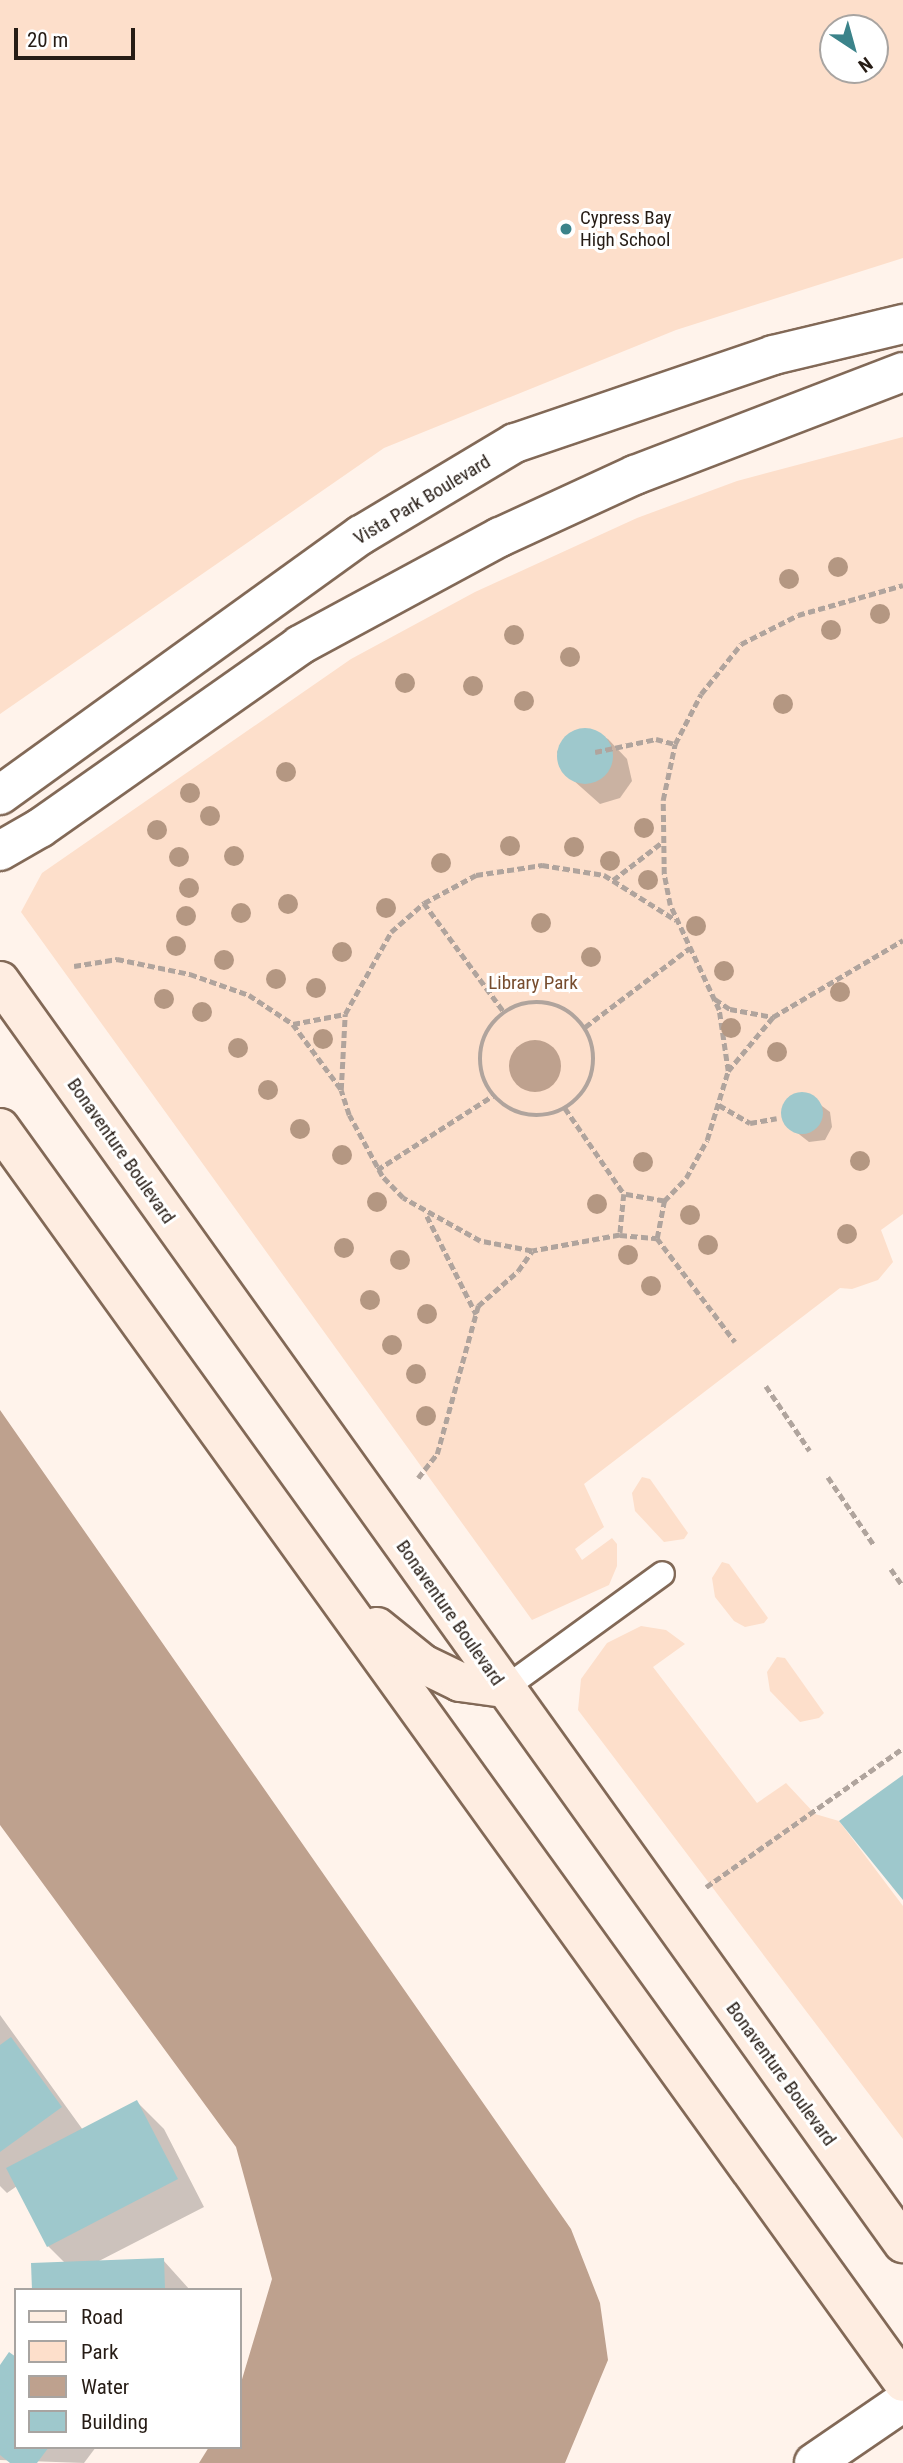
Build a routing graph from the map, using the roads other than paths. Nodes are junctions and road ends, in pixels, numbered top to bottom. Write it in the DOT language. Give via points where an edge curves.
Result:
graph roads {
  1 [pos="903,324"];
  2 [pos="903,372"];
  3 [pos="0,795"];
  4 [pos="0,851"];
  5 [pos="0,981"];
  6 [pos="0,1128"];
  7 [pos="315,1562"];
  8 [pos="662,1573"];
  9 [pos="504,1688"];
  10 [pos="903,2243"];
  11 [pos="903,2382"];
  12 [pos="903,2402"];
  13 [pos="814,2463"];
  1 -- 3 [label="street, Vista Park Boulevard" via="773,355 515,443 361,535"];
  2 -- 4 [label="street" via="635,475 500,537 300,645 40,828"];
  5 -- 9 [label="main road, Bonaventure Boulevard"];
  6 -- 7 [label="main road"];
  7 -- 9 [label="main road" via="387,1638 423,1664 460,1682"];
  7 -- 11 [label="main road" via="641,2023"];
  8 -- 9 [label="lane"];
  9 -- 10 [label="main road, Bonaventure Boulevard"];
  12 -- 13 [label="street"];
}
